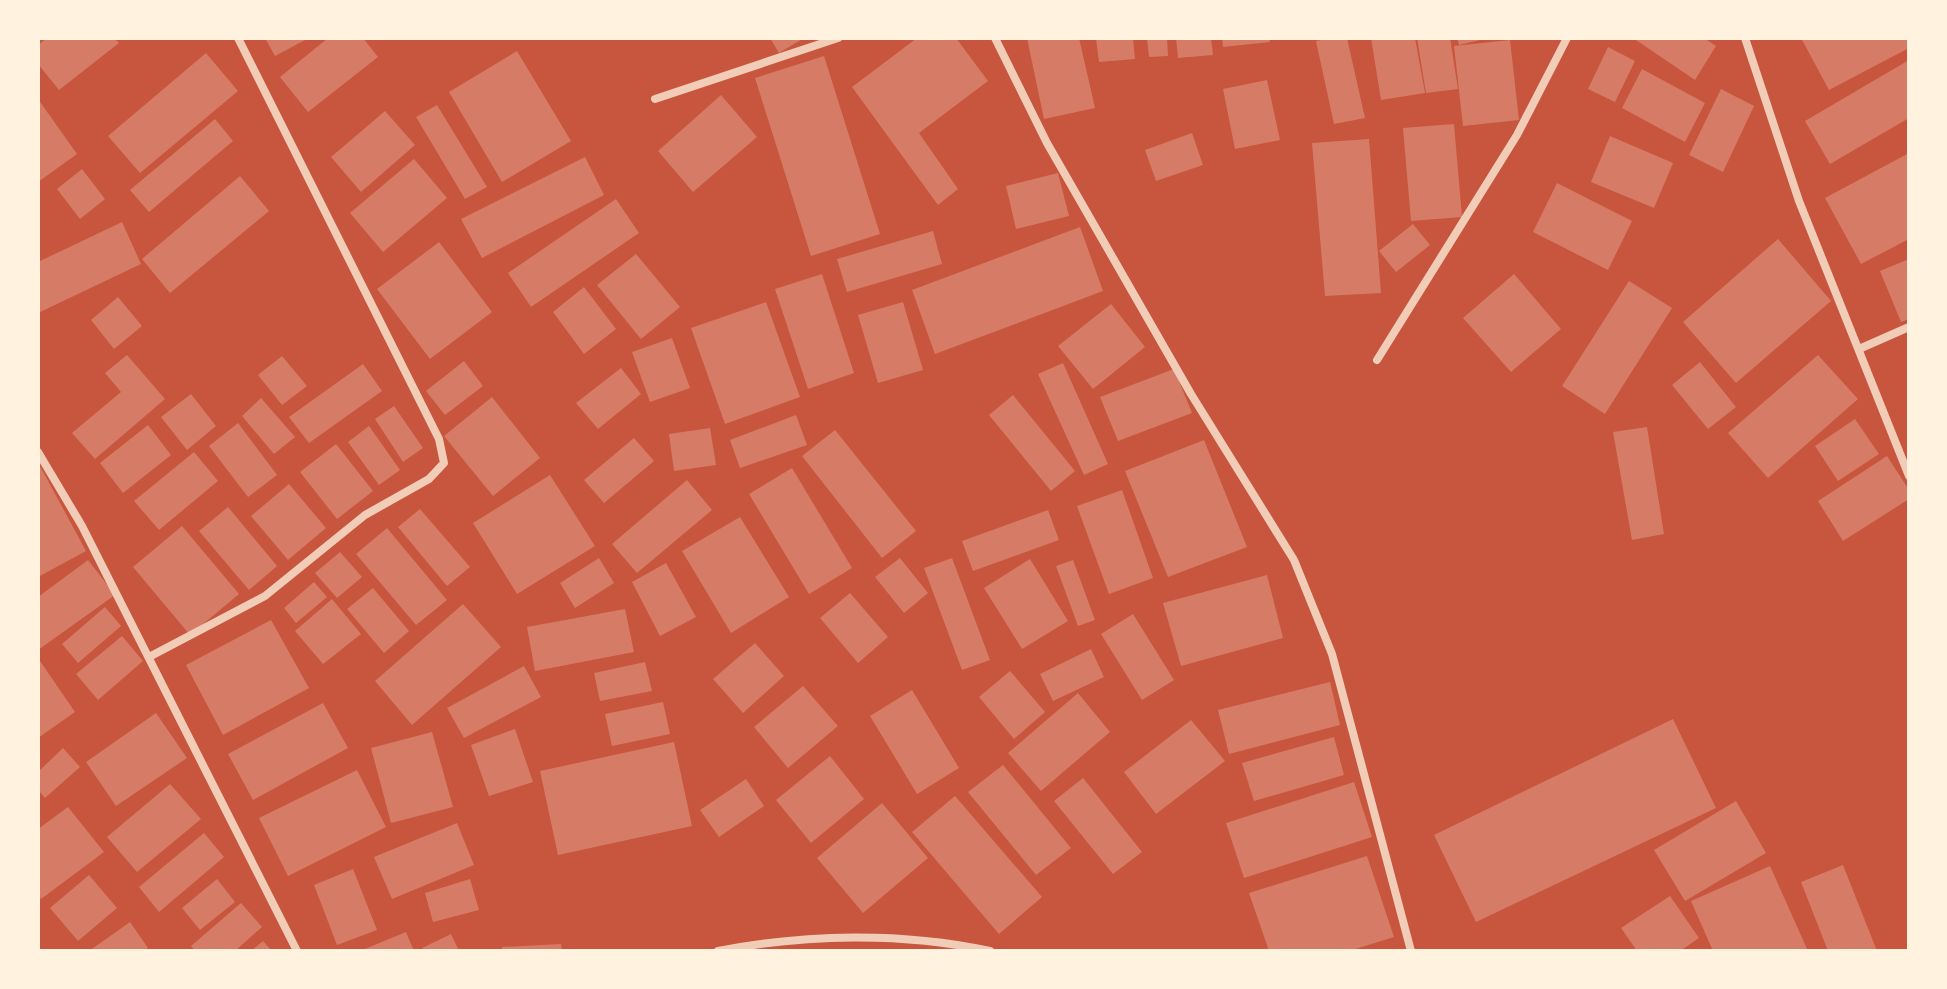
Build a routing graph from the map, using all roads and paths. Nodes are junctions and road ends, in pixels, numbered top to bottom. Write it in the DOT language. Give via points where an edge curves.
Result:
graph roads {
  1 [pos="238,38"];
  2 [pos="838,38"];
  3 [pos="995,38"];
  4 [pos="1567,38"];
  5 [pos="1745,38"];
  6 [pos="655,99"];
  7 [pos="1909,327"];
  8 [pos="1859,349"];
  9 [pos="1377,360"];
  10 [pos="38,452"];
  11 [pos="1909,476"];
  12 [pos="149,657"];
  13 [pos="297,951"];
  14 [pos="718,951"];
  15 [pos="990,951"];
  16 [pos="1411,951"];
  1 -- 12 [label="street" via="439,439 444,463 429,479 365,515 265,596"];
  2 -- 6 [label="street"];
  3 -- 16 [label="street" via="1047,143 1191,394 1294,560 1332,654"];
  4 -- 9 [label="street" via="1517,135"];
  5 -- 8 [label="street" via="1799,201"];
  7 -- 8 [label="street"];
  8 -- 11 [label="street"];
  10 -- 12 [label="street"];
  12 -- 13 [label="street"];
  14 -- 15 [label="street" via="826,938 937,940"];
}
